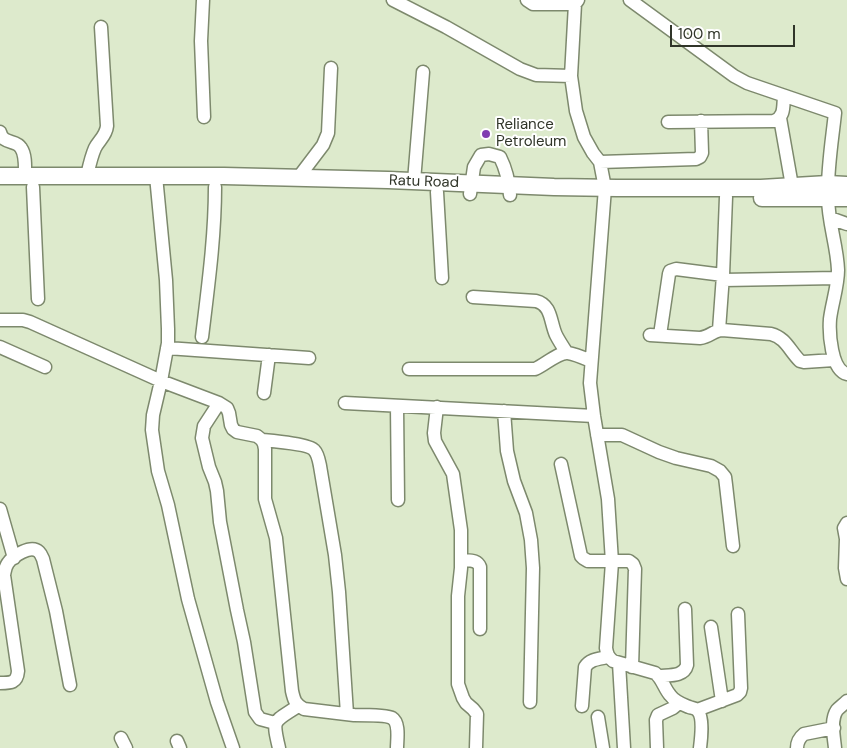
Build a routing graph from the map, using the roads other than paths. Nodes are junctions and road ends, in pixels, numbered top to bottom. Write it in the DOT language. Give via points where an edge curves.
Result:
graph roads {
  1 [pos="203,0"];
  2 [pos="394,0"];
  3 [pos="527,0"];
  4 [pos="630,0"];
  5 [pos="576,2"];
  6 [pos="101,27"];
  7 [pos="331,68"];
  8 [pos="423,72"];
  9 [pos="571,76"];
  10 [pos="784,96"];
  11 [pos="204,117"];
  12 [pos="780,118"];
  13 [pos="701,121"];
  14 [pos="668,122"];
  15 [pos="0,132"];
  16 [pos="600,162"];
  17 [pos="0,176"];
  18 [pos="87,176"];
  19 [pos="298,178"];
  20 [pos="29,181"];
  21 [pos="414,181"];
  22 [pos="156,182"];
  23 [pos="847,185"];
  24 [pos="792,186"];
  25 [pos="0,187"];
  26 [pos="215,187"];
  27 [pos="471,189"];
  28 [pos="509,190"];
  29 [pos="828,191"];
  30 [pos="438,192"];
  31 [pos="604,192"];
  32 [pos="726,197"];
  33 [pos="847,198"];
  34 [pos="830,218"];
  35 [pos="847,224"];
  36 [pos="442,278"];
  37 [pos="723,278"];
  38 [pos="837,278"];
  39 [pos="473,297"];
  40 [pos="841,297"];
  41 [pos="38,299"];
  42 [pos="0,320"];
  43 [pos="719,330"];
  44 [pos="202,337"];
  45 [pos="0,346"];
  46 [pos="167,348"];
  47 [pos="567,353"];
  48 [pos="269,355"];
  49 [pos="309,358"];
  50 [pos="834,360"];
  51 [pos="591,361"];
  52 [pos="45,367"];
  53 [pos="409,370"];
  54 [pos="847,374"];
  55 [pos="161,381"];
  56 [pos="264,394"];
  57 [pos="219,403"];
  58 [pos="345,403"];
  59 [pos="397,406"];
  60 [pos="437,408"];
  61 [pos="504,411"];
  62 [pos="594,416"];
  63 [pos="597,435"];
  64 [pos="262,440"];
  65 [pos="561,464"];
  66 [pos="398,500"];
  67 [pos="0,509"];
  68 [pos="847,523"];
  69 [pos="733,546"];
  70 [pos="14,558"];
  71 [pos="461,560"];
  72 [pos="612,562"];
  73 [pos="847,578"];
  74 [pos="685,609"];
  75 [pos="738,614"];
  76 [pos="711,628"];
  77 [pos="480,629"];
  78 [pos="614,660"];
  79 [pos="632,667"];
  80 [pos="659,676"];
  81 [pos="0,683"];
  82 [pos="70,686"];
  83 [pos="722,701"];
  84 [pos="847,701"];
  85 [pos="530,702"];
  86 [pos="679,703"];
  87 [pos="298,706"];
  88 [pos="582,706"];
  89 [pos="697,710"];
  90 [pos="347,714"];
  91 [pos="598,717"];
  92 [pos="275,723"];
  93 [pos="834,728"];
  94 [pos="233,748"];
  95 [pos="280,748"];
  96 [pos="397,748"];
  97 [pos="476,748"];
  98 [pos="603,748"];
  99 [pos="624,748"];
  100 [pos="657,748"];
  101 [pos="700,748"];
  102 [pos="797,748"];
  103 [pos="835,748"];
  1 -- 11 [label="street"];
  2 -- 9 [label="street" via="520,69 536,75"];
  3 -- 5 [label="street" via="533,4"];
  4 -- 10 [label="street" via="734,76"];
  5 -- 9 [label="street"];
  6 -- 18 [label="street" via="107,126 94,150"];
  7 -- 19 [label="street" via="328,133"];
  8 -- 21 [label="street"];
  9 -- 16 [label="street" via="584,137"];
  10 -- 12 [label="street"];
  10 -- 29 [label="street" via="835,113"];
  12 -- 13 [label="street" via="774,121"];
  12 -- 24 [label="street"];
  13 -- 14 [label="street"];
  13 -- 16 [label="street" via="702,153 696,159"];
  15 -- 20 [label="street" via="6,141 21,148"];
  16 -- 31 [label="street"];
  17 -- 20 [label="main road, Ratu Road"];
  18 -- 20 [label="main road, Ratu Road"];
  18 -- 22 [label="main road, Ratu Road"];
  19 -- 21 [label="main road, Ratu Road"];
  19 -- 22 [label="main road, Ratu Road"];
  20 -- 22 [label="main road, Ratu Road"];
  20 -- 25 [label="main road, Ratu Road"];
  20 -- 41 [label="street"];
  21 -- 27 [label="main road, Ratu Road"];
  22 -- 26 [label="main road, Ratu Road"];
  22 -- 46 [label="street" via="166,280"];
  23 -- 29 [label="main road, Ratu Road"];
  24 -- 29 [label="main road, Ratu Road"];
  24 -- 31 [label="main road, Ratu Road"];
  26 -- 30 [label="main road, Ratu Road"];
  26 -- 44 [label="street"];
  27 -- 28 [label="main road, Ratu Road"];
  27 -- 28 [label="street" via="474,167 481,155 488,154 500,157"];
  27 -- 30 [label="main road, Ratu Road"];
  28 -- 31 [label="main road, Ratu Road"];
  29 -- 32 [label="main road, Ratu Road"];
  29 -- 33 [label="main road, Ratu Road"];
  29 -- 34 [label="street"];
  30 -- 36 [label="street"];
  31 -- 32 [label="main road, Ratu Road"];
  31 -- 51 [label="street"];
  32 -- 37 [label="street"];
  34 -- 35 [label="street"];
  34 -- 38 [label="street" via="837,256"];
  37 -- 38 [label="street"];
  37 -- 43 [label="street"];
  37 -- 43 [label="street" via="672,269 655,335 700,338"];
  38 -- 40 [label="street"];
  39 -- 47 [label="street" via="542,302"];
  40 -- 50 [label="street" via="830,320"];
  42 -- 55 [label="street" via="30,322"];
  43 -- 50 [label="street" via="778,336 804,362"];
  45 -- 52 [label="street"];
  46 -- 48 [label="street"];
  46 -- 55 [label="street"];
  47 -- 51 [label="street"];
  47 -- 53 [label="street" via="535,369"];
  48 -- 49 [label="street"];
  48 -- 56 [label="street"];
  50 -- 54 [label="street" via="841,372"];
  51 -- 62 [label="street"];
  55 -- 57 [label="street"];
  55 -- 94 [label="street" via="152,415 158,471 188,599"];
  57 -- 64 [label="street" via="227,408 233,430"];
  57 -- 92 [label="street" via="204,426 202,438 217,492 256,712 260,718"];
  58 -- 59 [label="street"];
  59 -- 60 [label="street"];
  59 -- 66 [label="street"];
  60 -- 61 [label="street"];
  60 -- 71 [label="street" via="435,441 453,474 461,530"];
  61 -- 62 [label="street"];
  61 -- 85 [label="street" via="506,450 532,540"];
  62 -- 63 [label="street"];
  63 -- 69 [label="street" via="622,435 659,452 720,471 725,477"];
  63 -- 72 [label="street" via="608,499"];
  64 -- 87 [label="street" via="266,500 276,538 292,691"];
  64 -- 90 [label="street" via="307,446 317,455 335,555"];
  65 -- 72 [label="street" via="581,556 588,561"];
  67 -- 70 [label="street"];
  68 -- 73 [label="street" via="844,528"];
  70 -- 81 [label="street" via="4,575 18,676 10,683"];
  70 -- 82 [label="street" via="34,549 43,559"];
  71 -- 77 [label="street" via="475,561 480,567"];
  71 -- 97 [label="street" via="458,684 466,703 477,714"];
  72 -- 78 [label="street" via="606,648"];
  72 -- 79 [label="street" via="632,562 635,569"];
  74 -- 80 [label="street" via="686,669 679,674"];
  75 -- 83 [label="street" via="741,688 737,695"];
  76 -- 83 [label="street"];
  78 -- 79 [label="street"];
  78 -- 88 [label="street" via="591,660 585,667"];
  78 -- 99 [label="street"];
  79 -- 80 [label="street"];
  80 -- 86 [label="street" via="664,689"];
  83 -- 89 [label="street"];
  84 -- 93 [label="street" via="836,711"];
  86 -- 89 [label="street"];
  86 -- 100 [label="street" via="658,715"];
  87 -- 90 [label="street" via="304,710"];
  87 -- 92 [label="street"];
  89 -- 101 [label="street" via="701,723"];
  90 -- 96 [label="street" via="393,718 397,727"];
  91 -- 98 [label="street"];
  92 -- 95 [label="street"];
  93 -- 102 [label="street" via="804,734"];
  93 -- 103 [label="street"];
}
